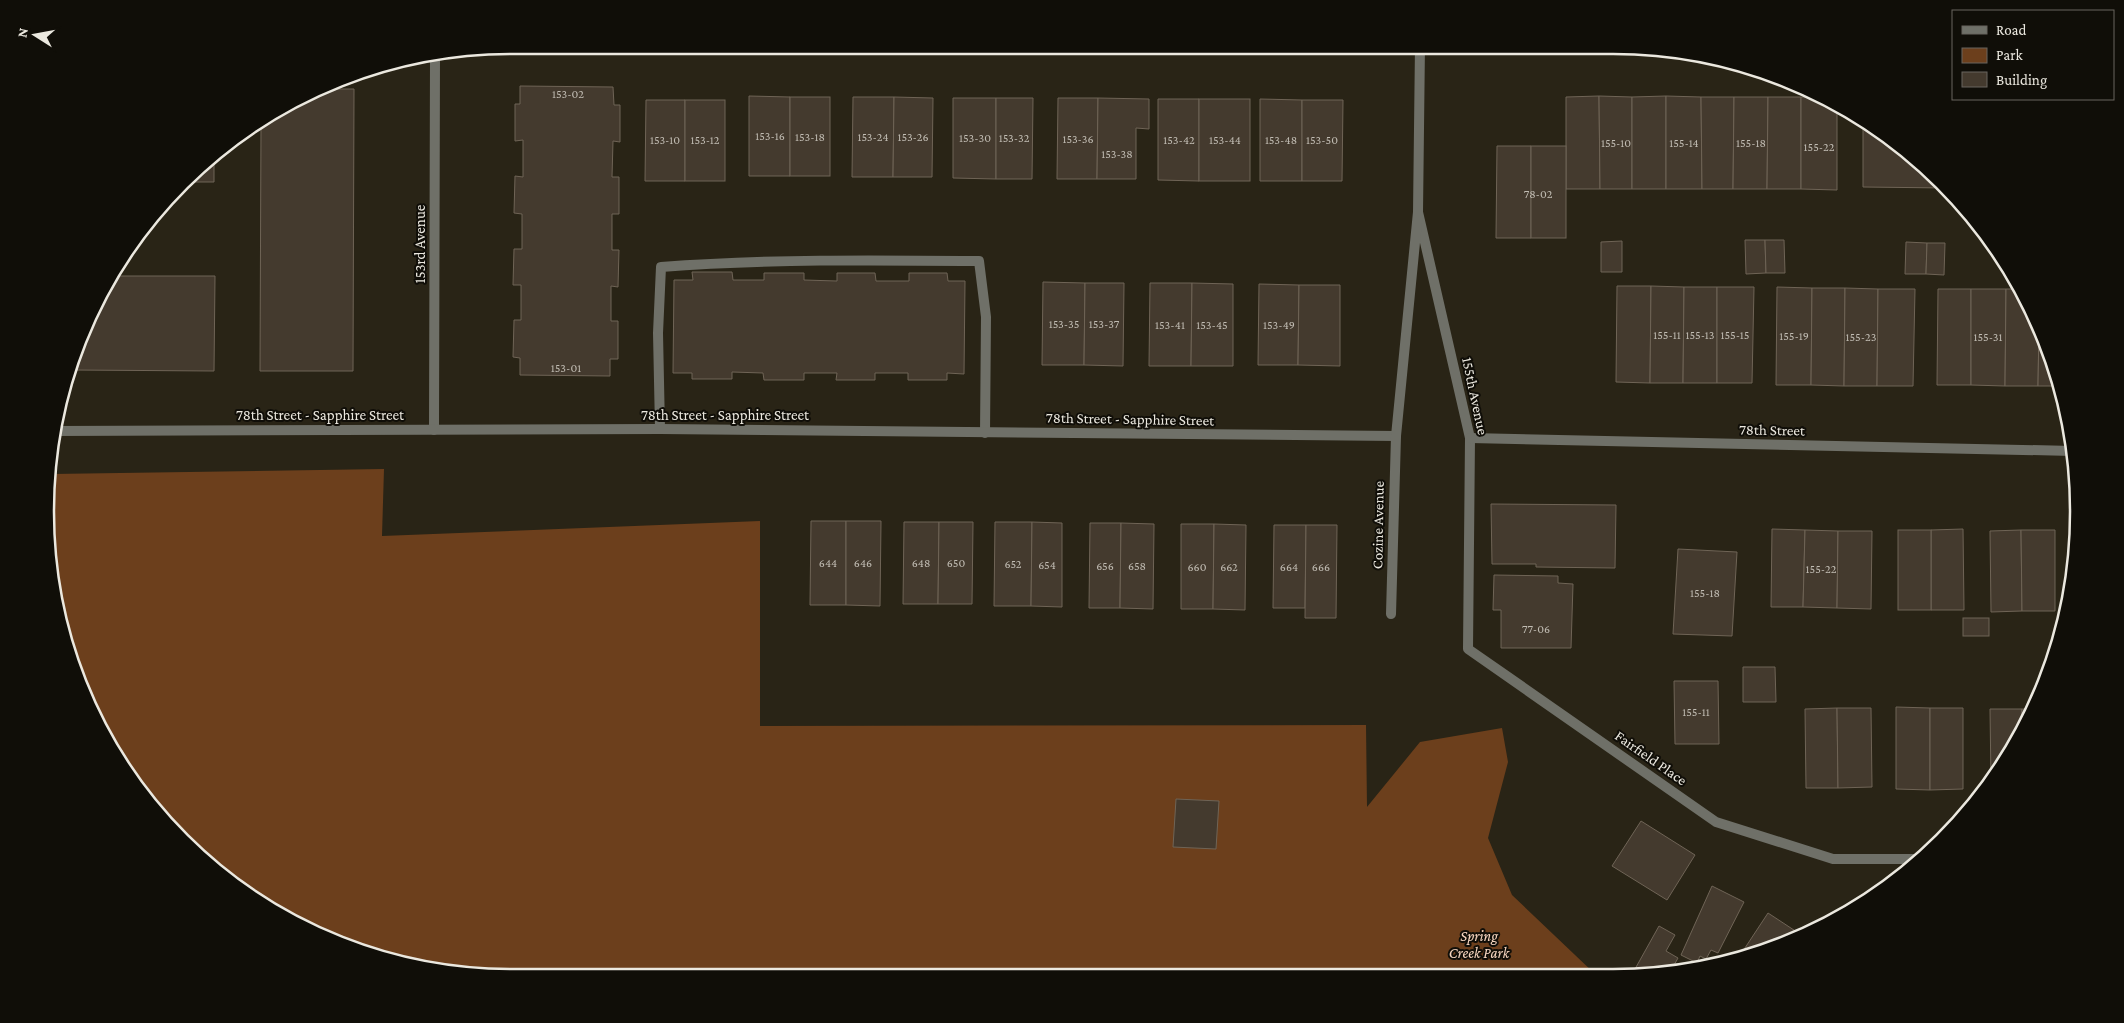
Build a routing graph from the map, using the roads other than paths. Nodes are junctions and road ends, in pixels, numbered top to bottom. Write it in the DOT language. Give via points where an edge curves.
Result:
graph roads {
  1 [pos="1420,54"];
  2 [pos="436,61"];
  3 [pos="1418,212"];
  4 [pos="660,429"];
  5 [pos="434,430"];
  6 [pos="62,431"];
  7 [pos="985,433"];
  8 [pos="1396,436"];
  9 [pos="1470,438"];
  10 [pos="2066,451"];
  11 [pos="1392,614"];
  12 [pos="1468,649"];
  13 [pos="1909,860"];
  1 -- 3 [label="street, 155th Avenue"];
  2 -- 5 [label="street, 153rd Avenue"];
  3 -- 8 [label="street, 155th Avenue"];
  3 -- 9 [label="street, 155th Avenue"];
  4 -- 5 [label="street, 78th Street - Sapphire Street"];
  4 -- 7 [label="street, 78th Street - Sapphire Street"];
  4 -- 7 [label="street" via="658,333 661,267 803,261 979,261 986,317"];
  5 -- 6 [label="street, 78th Street - Sapphire Street"];
  7 -- 8 [label="street, 78th Street - Sapphire Street"];
  8 -- 11 [label="street, Cozine Avenue"];
  9 -- 10 [label="street, 78th Street"];
  9 -- 12 [label="street, 155th Avenue"];
  12 -- 13 [label="street, Fairfield Place" via="1716,822 1833,859"];
}
